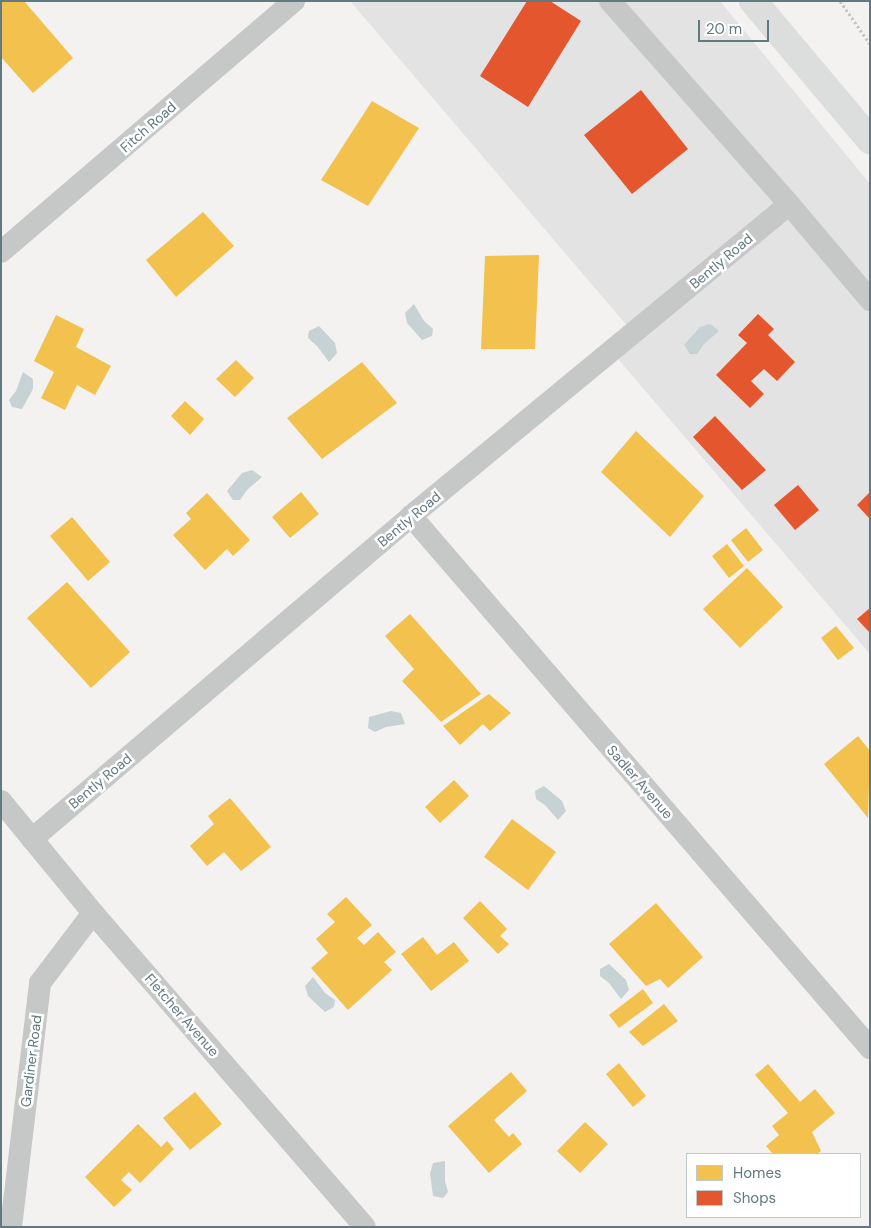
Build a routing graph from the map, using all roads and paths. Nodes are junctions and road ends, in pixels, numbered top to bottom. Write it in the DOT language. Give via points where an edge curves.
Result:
graph roads {
  1 [pos="294,1"];
  2 [pos="610,1"];
  3 [pos="753,1"];
  4 [pos="840,1"];
  5 [pos="870,44"];
  6 [pos="870,140"];
  7 [pos="790,204"];
  8 [pos="1,252"];
  9 [pos="866,290"];
  10 [pos="411,516"];
  11 [pos="1,801"];
  12 [pos="32,839"];
  13 [pos="93,913"];
  14 [pos="870,1048"];
  15 [pos="11,1227"];
  16 [pos="365,1227"];
  1 -- 8 [label="street, Fitch Road"];
  2 -- 7 [label="street"];
  3 -- 6 [label="highway"];
  4 -- 5 [label="path"];
  7 -- 9 [label="street"];
  7 -- 10 [label="street, Bently Road"];
  10 -- 12 [label="street, Bently Road"];
  10 -- 14 [label="street, Sadler Avenue"];
  11 -- 12 [label="street, Fletcher Avenue"];
  12 -- 13 [label="street, Fletcher Avenue"];
  13 -- 15 [label="street, Gardiner Road" via="40,983"];
  13 -- 16 [label="street, Fletcher Avenue"];
}
